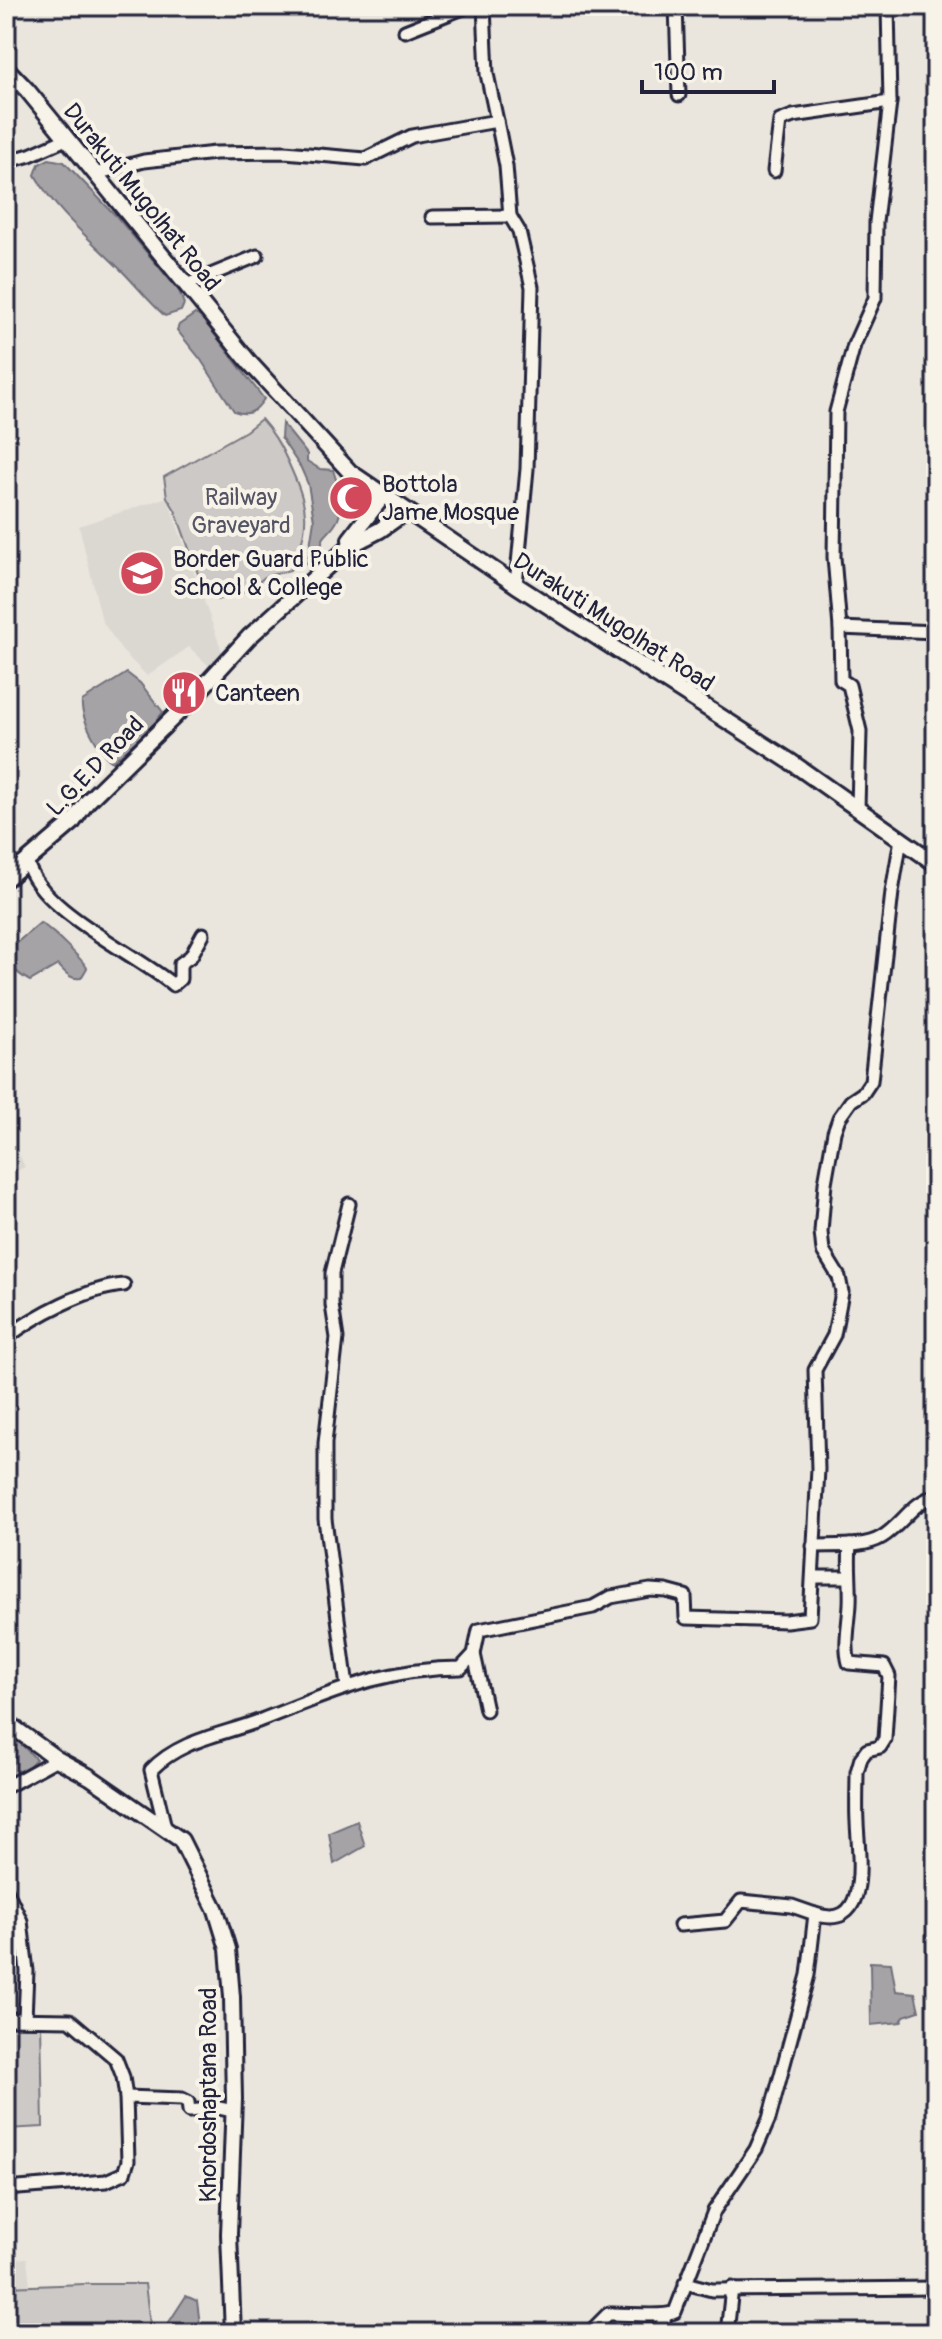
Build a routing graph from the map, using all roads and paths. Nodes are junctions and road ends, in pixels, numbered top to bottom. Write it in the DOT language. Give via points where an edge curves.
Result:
graph roads {
  1 [pos="468,6"];
  2 [pos="484,6"];
  3 [pos="676,6"];
  4 [pos="888,6"];
  5 [pos="405,31"];
  6 [pos="6,68"];
  7 [pos="679,95"];
  8 [pos="890,102"];
  9 [pos="497,121"];
  10 [pos="66,139"];
  11 [pos="6,162"];
  12 [pos="774,171"];
  13 [pos="95,174"];
  14 [pos="510,216"];
  15 [pos="432,217"];
  16 [pos="257,256"];
  17 [pos="186,285"];
  18 [pos="384,495"];
  19 [pos="407,511"];
  20 [pos="351,545"];
  21 [pos="516,585"];
  22 [pos="840,628"];
  23 [pos="936,632"];
  24 [pos="858,808"];
  25 [pos="901,839"];
  26 [pos="27,861"];
  27 [pos="936,864"];
  28 [pos="6,879"];
  29 [pos="203,934"];
  30 [pos="349,1204"];
  31 [pos="124,1285"];
  32 [pos="6,1338"];
  33 [pos="936,1496"];
  34 [pos="850,1545"];
  35 [pos="813,1546"];
  36 [pos="813,1577"];
  37 [pos="849,1577"];
  38 [pos="474,1654"];
  39 [pos="347,1687"];
  40 [pos="486,1710"];
  41 [pos="6,1722"];
  42 [pos="57,1759"];
  43 [pos="6,1787"];
  44 [pos="165,1827"];
  45 [pos="6,1889"];
  46 [pos="815,1914"];
  47 [pos="680,1925"];
  48 [pos="6,2019"];
  49 [pos="25,2019"];
  50 [pos="126,2097"];
  51 [pos="233,2111"];
  52 [pos="6,2189"];
  53 [pos="685,2283"];
  54 [pos="732,2288"];
  55 [pos="936,2288"];
  56 [pos="665,2317"];
  57 [pos="233,2333"];
  58 [pos="577,2333"];
  59 [pos="659,2333"];
  60 [pos="727,2333"];
  1 -- 5 [label="street"];
  2 -- 9 [label="street" via="487,74"];
  3 -- 7 [label="street"];
  4 -- 8 [label="street"];
  6 -- 10 [label="main road, Durakuti Mugolhat Road"];
  8 -- 12 [label="street" via="780,121"];
  8 -- 22 [label="street" via="876,222 875,298 854,345 836,412 834,557"];
  9 -- 13 [label="street" via="412,136 365,159 215,153 144,161"];
  9 -- 14 [label="street"];
  10 -- 11 [label="street"];
  10 -- 13 [label="main road, Durakuti Mugolhat Road"];
  13 -- 17 [label="main road, Durakuti Mugolhat Road"];
  14 -- 15 [label="street"];
  14 -- 21 [label="street" via="519,231 532,287 527,469"];
  16 -- 17 [label="street"];
  17 -- 18 [label="main road, Durakuti Mugolhat Road" via="315,436 350,472"];
  18 -- 19 [label="main road, Durakuti Mugolhat Road"];
  18 -- 20 [label="main road" via="350,539"];
  19 -- 20 [label="main road"];
  19 -- 21 [label="main road, Durakuti Mugolhat Road"];
  20 -- 26 [label="main road, L.G.E.D Road" via="249,637 72,823"];
  21 -- 24 [label="main road, Durakuti Mugolhat Road"];
  22 -- 23 [label="street"];
  22 -- 24 [label="street" via="841,680 849,685 860,731"];
  24 -- 25 [label="main road, Durakuti Mugolhat Road"];
  25 -- 27 [label="main road, Durakuti Mugolhat Road"];
  25 -- 35 [label="street" via="871,1081 839,1118 825,1183 823,1251 842,1292 834,1335 815,1370 819,1458"];
  26 -- 28 [label="main road, L.G.E.D Road"];
  26 -- 29 [label="street" via="62,909 173,985 180,979 180,964"];
  30 -- 39 [label="street" via="332,1273 337,1338 325,1443 325,1519"];
  31 -- 32 [label="street" via="38,1315"];
  33 -- 34 [label="street" via="922,1499 879,1540"];
  34 -- 35 [label="street"];
  34 -- 37 [label="street"];
  35 -- 36 [label="street"];
  36 -- 37 [label="street"];
  36 -- 38 [label="street" via="810,1618 686,1618 685,1596 650,1590 479,1630"];
  37 -- 46 [label="street" via="846,1654 849,1663 884,1666 889,1676 885,1739 880,1747 867,1750 857,1772 856,1898 839,1916"];
  38 -- 39 [label="street" via="461,1668 387,1675"];
  38 -- 40 [label="street"];
  39 -- 44 [label="street" via="202,1738 164,1757 151,1770"];
  41 -- 42 [label="main road, Khordoshaptana Road"];
  42 -- 43 [label="street"];
  42 -- 44 [label="main road, Khordoshaptana Road"];
  44 -- 51 [label="main road, Khordoshaptana Road" via="181,1840 198,1871 228,1949"];
  45 -- 49 [label="street" via="21,1921"];
  46 -- 47 [label="street" via="741,1901 725,1921"];
  46 -- 53 [label="street" via="808,1975 769,2119 756,2149 714,2211"];
  48 -- 49 [label="street"];
  49 -- 50 [label="street" via="70,2020 116,2059"];
  50 -- 51 [label="street" via="182,2099 189,2111"];
  50 -- 52 [label="street" via="124,2173 106,2181"];
  51 -- 57 [label="main road, Khordoshaptana Road"];
  53 -- 54 [label="street" via="712,2290"];
  53 -- 56 [label="street" via="675,2312"];
  54 -- 55 [label="street"];
  54 -- 60 [label="street"];
  56 -- 58 [label="street" via="608,2314 591,2331"];
  56 -- 59 [label="street"];
}
